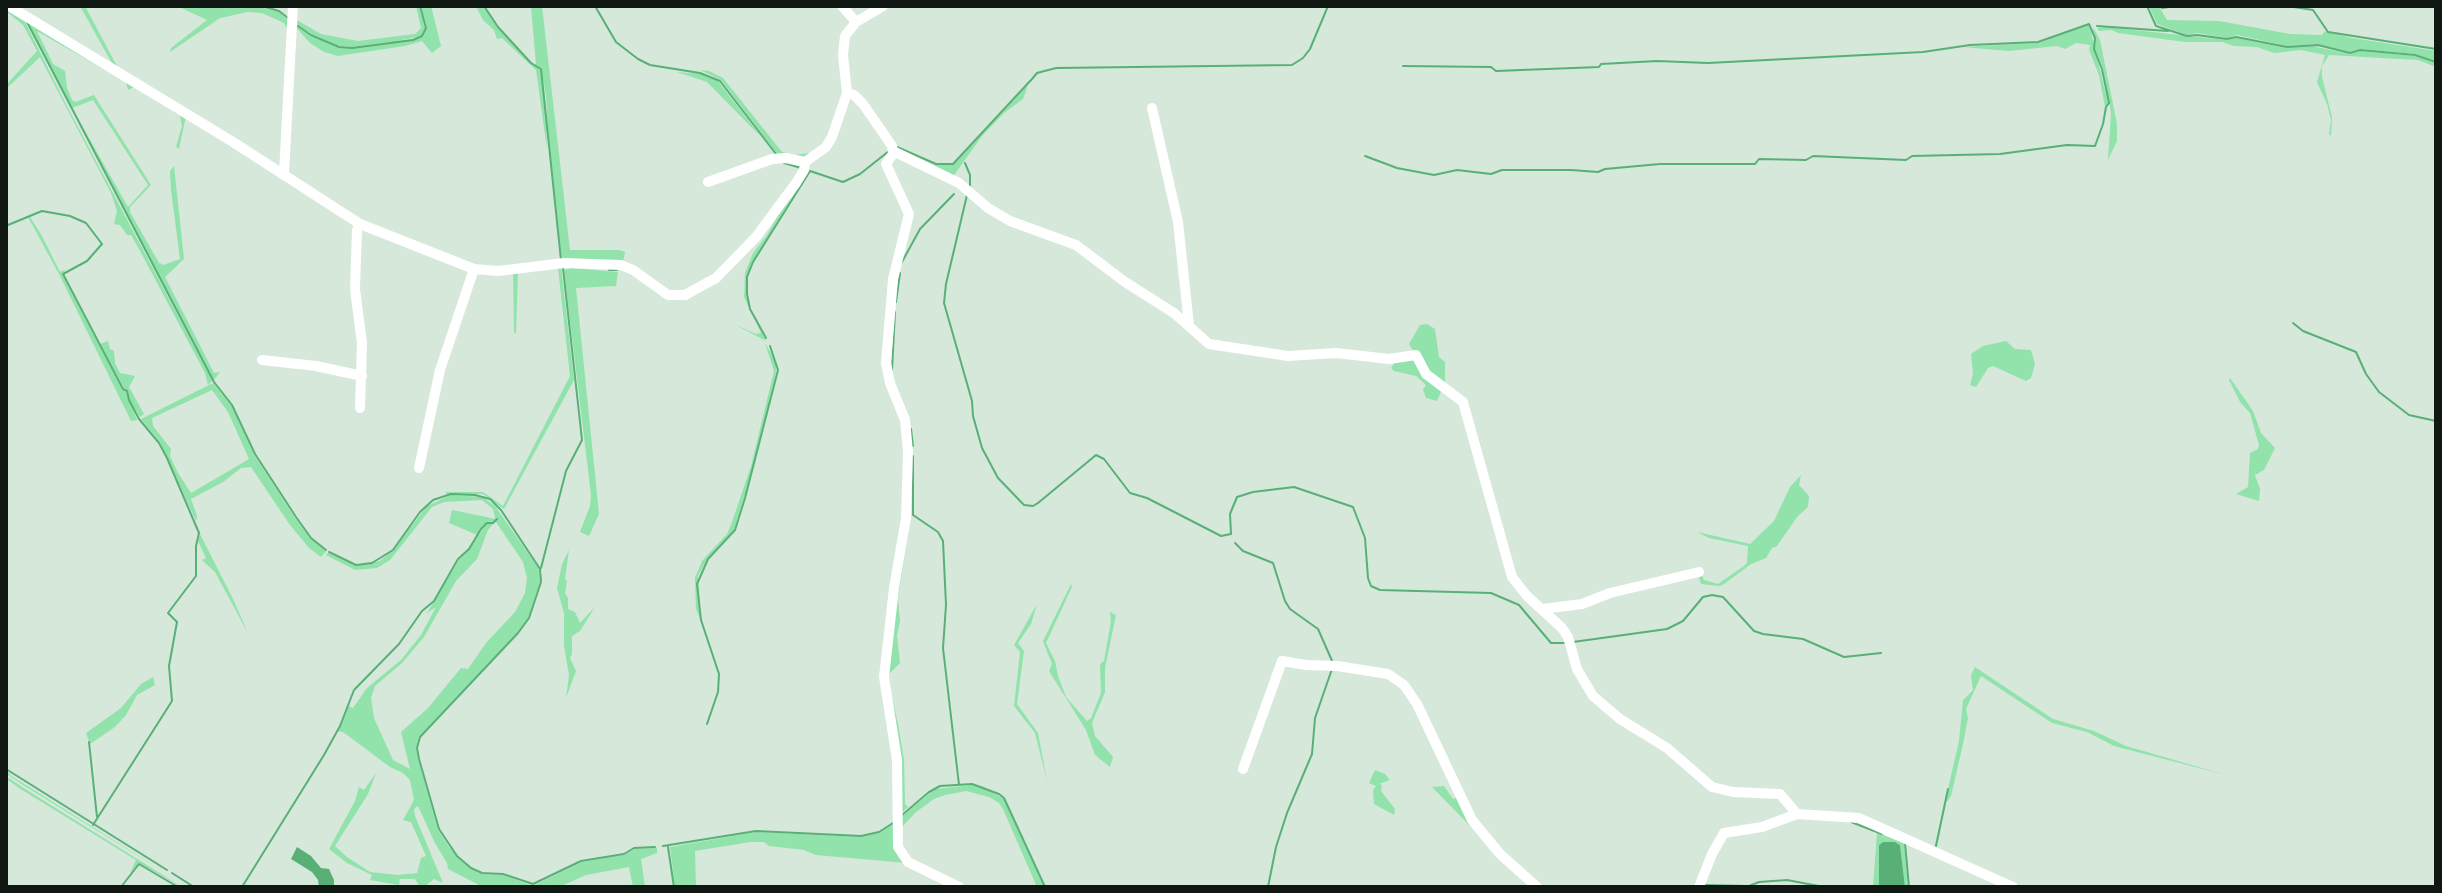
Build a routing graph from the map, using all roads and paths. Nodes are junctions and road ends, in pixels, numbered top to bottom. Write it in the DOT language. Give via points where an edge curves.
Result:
graph roads {
  1 [pos="9,6"];
  2 [pos="293,6"];
  3 [pos="842,6"];
  4 [pos="883,6"];
  5 [pos="856,22"];
  6 [pos="847,93"];
  7 [pos="1152,108"];
  8 [pos="893,151"];
  9 [pos="805,162"];
  10 [pos="284,173"];
  11 [pos="708,182"];
  12 [pos="360,224"];
  13 [pos="474,269"];
  14 [pos="1189,325"];
  15 [pos="262,360"];
  16 [pos="362,376"];
  17 [pos="360,408"];
  18 [pos="419,468"];
  19 [pos="1699,572"];
  20 [pos="1543,609"];
  21 [pos="1243,769"];
  22 [pos="1797,814"];
  23 [pos="959,887"];
  24 [pos="1537,887"];
  25 [pos="1699,887"];
  26 [pos="2013,887"];
  1 -- 10 [label="street"];
  2 -- 10 [label="street"];
  3 -- 5 [label="street"];
  4 -- 5 [label="street"];
  5 -- 6 [label="street" via="843,42"];
  6 -- 8 [label="street" via="863,104"];
  6 -- 9 [label="street" via="829,143"];
  7 -- 14 [label="street" via="1178,222"];
  8 -- 14 [label="street" via="959,183 1010,221 1076,245"];
  8 -- 23 [label="street" via="886,164 910,220 893,279 886,363 905,420 908,452 905,526 884,677 897,760 897,836 903,858"];
  9 -- 11 [label="street" via="772,159"];
  9 -- 13 [label="street" via="756,237 716,278 685,295 668,295 621,265"];
  10 -- 12 [label="street"];
  12 -- 13 [label="street"];
  12 -- 16 [label="street" via="355,289"];
  13 -- 18 [label="street" via="440,370"];
  14 -- 20 [label="street" via="1218,347 1288,356 1416,355 1426,374 1463,402 1512,577"];
  15 -- 16 [label="street"];
  16 -- 17 [label="street"];
  19 -- 20 [label="street" via="1582,604"];
  20 -- 22 [label="street" via="1562,628 1584,683 1610,712 1667,748 1712,787 1780,794"];
  21 -- 24 [label="street" via="1282,661 1388,674 1417,704 1472,820"];
  22 -- 25 [label="street" via="1724,833"];
  22 -- 26 [label="street" via="1859,818"];
}
